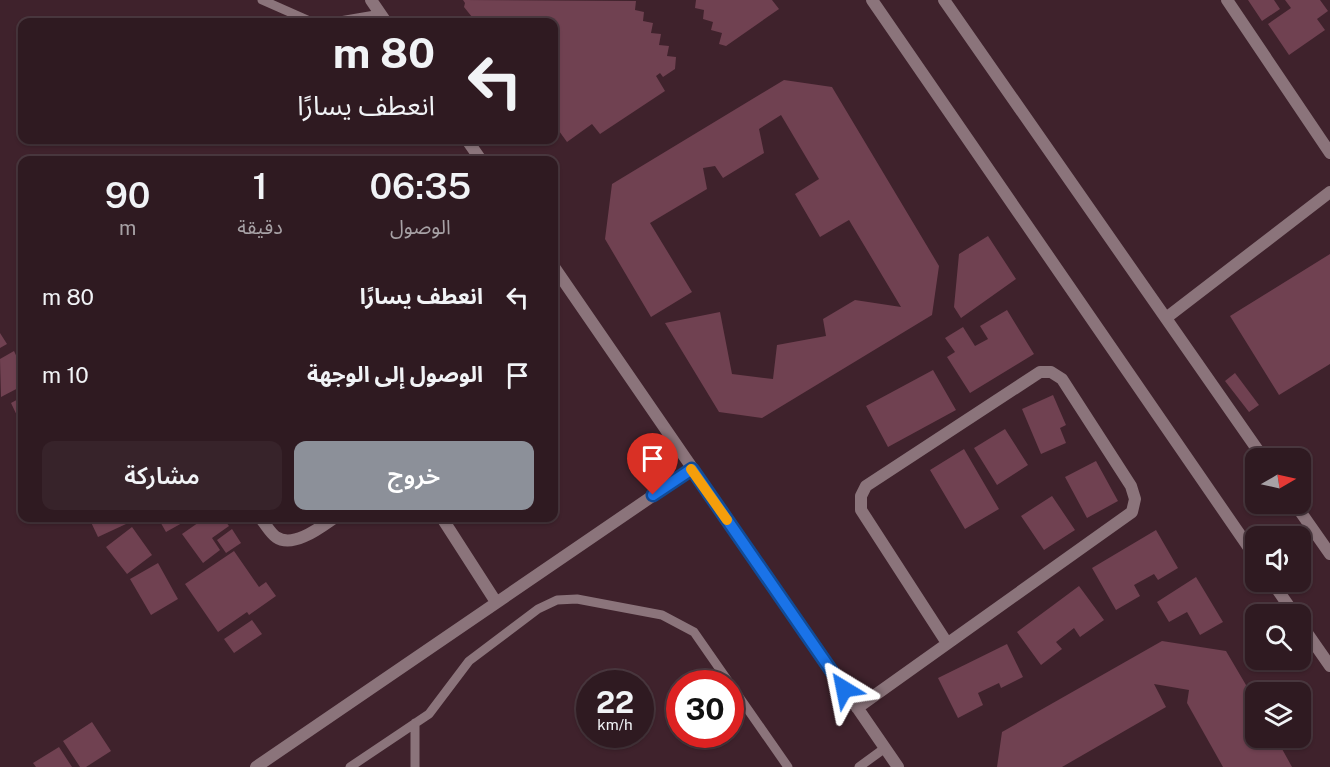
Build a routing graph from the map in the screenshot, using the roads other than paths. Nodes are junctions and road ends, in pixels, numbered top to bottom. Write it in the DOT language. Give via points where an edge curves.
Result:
graph roads {
  1 [pos="262,0"];
  2 [pos="371,0"];
  3 [pos="872,0"];
  4 [pos="944,0"];
  5 [pos="1227,0"];
  6 [pos="303,18"];
  7 [pos="384,18"];
  8 [pos="1330,153"];
  9 [pos="1330,192"];
  10 [pos="558,273"];
  11 [pos="1166,318"];
  12 [pos="1256,448"];
  13 [pos="692,469"];
  14 [pos="1302,514"];
  15 [pos="263,522"];
  16 [pos="327,522"];
  17 [pos="445,522"];
  18 [pos="1245,542"];
  19 [pos="1330,554"];
  20 [pos="496,602"];
  21 [pos="1311,639"];
  22 [pos="947,643"];
  23 [pos="1330,666"];
  24 [pos="857,708"];
  25 [pos="415,723"];
  26 [pos="885,748"];
  27 [pos="256,767"];
  28 [pos="350,767"];
  29 [pos="415,767"];
  30 [pos="788,767"];
  31 [pos="859,767"];
  32 [pos="898,767"];
  1 -- 6 [label="lane"];
  2 -- 7 [label="street"];
  3 -- 18 [label="street"];
  4 -- 11 [label="street"];
  5 -- 8 [label="street"];
  9 -- 11 [label="street"];
  10 -- 13 [label="street"];
  11 -- 12 [label="street"];
  13 -- 20 [label="street"];
  13 -- 24 [label="street"];
  14 -- 19 [label="street"];
  15 -- 16 [label="street" via="276,537 285,540 297,539"];
  17 -- 20 [label="street"];
  20 -- 27 [label="street"];
  21 -- 23 [label="street"];
  22 -- 22 [label="street" via="1132,512 1135,499 1131,486 1062,379 1051,372 1040,372 866,486 861,496 861,510"];
  22 -- 24 [label="street"];
  24 -- 26 [label="street"];
  25 -- 28 [label="lane"];
  25 -- 29 [label="lane"];
  25 -- 30 [label="lane" via="429,714 469,661 538,609 557,600 577,599 662,615 694,632"];
  26 -- 31 [label="lane"];
  26 -- 32 [label="street"];
}
